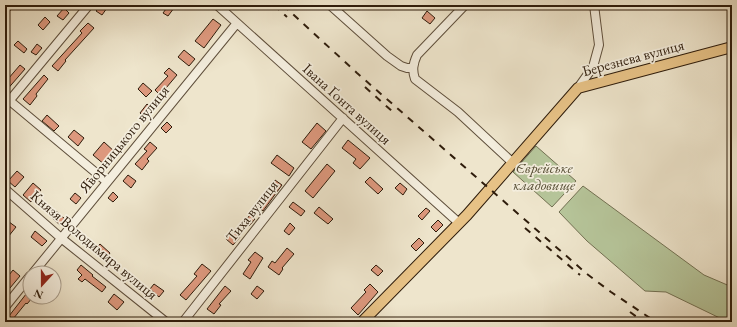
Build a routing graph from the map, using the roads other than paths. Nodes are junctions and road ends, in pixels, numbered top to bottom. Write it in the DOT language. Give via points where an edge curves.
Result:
graph roads {
  1 [pos="89,5"];
  2 [pos="217,5"];
  3 [pos="330,5"];
  4 [pos="465,5"];
  5 [pos="594,5"];
  6 [pos="238,23"];
  7 [pos="732,47"];
  8 [pos="413,68"];
  9 [pos="578,88"];
  10 [pos="7,103"];
  11 [pos="343,118"];
  12 [pos="513,162"];
  13 [pos="107,182"];
  14 [pos="5,189"];
  15 [pos="459,223"];
  16 [pos="61,238"];
  17 [pos="39,265"];
  18 [pos="22,286"];
  19 [pos="5,307"];
  20 [pos="166,322"];
  21 [pos="183,322"];
  22 [pos="362,322"];
  1 -- 10 [label="street"];
  2 -- 6 [label="street, Івана Ґонта вулиця"];
  3 -- 8 [label="street" via="387,56 401,66"];
  4 -- 8 [label="street" via="417,55"];
  5 -- 9 [label="street" via="599,45 593,67"];
  6 -- 11 [label="street, Івана Ґонта вулиця"];
  6 -- 13 [label="street, Яворницького вулиця"];
  7 -- 9 [label="main road, Березнева вулиця"];
  8 -- 12 [label="street" via="415,79 458,112"];
  9 -- 12 [label="main road, Березнева вулиця"];
  10 -- 13 [label="street"];
  11 -- 15 [label="street, Івана Ґонта вулиця"];
  11 -- 21 [label="street, Тиха вулиця"];
  12 -- 15 [label="main road, Березнева вулиця"];
  13 -- 16 [label="street, Яворницького вулиця"];
  14 -- 16 [label="street, Князя Володимира вулиця"];
  15 -- 22 [label="main road, Березнева вулиця"];
  16 -- 17 [label="street, Яворницького вулиця"];
  16 -- 20 [label="street, Князя Володимира вулиця"];
  18 -- 19 [label="street"];
}
